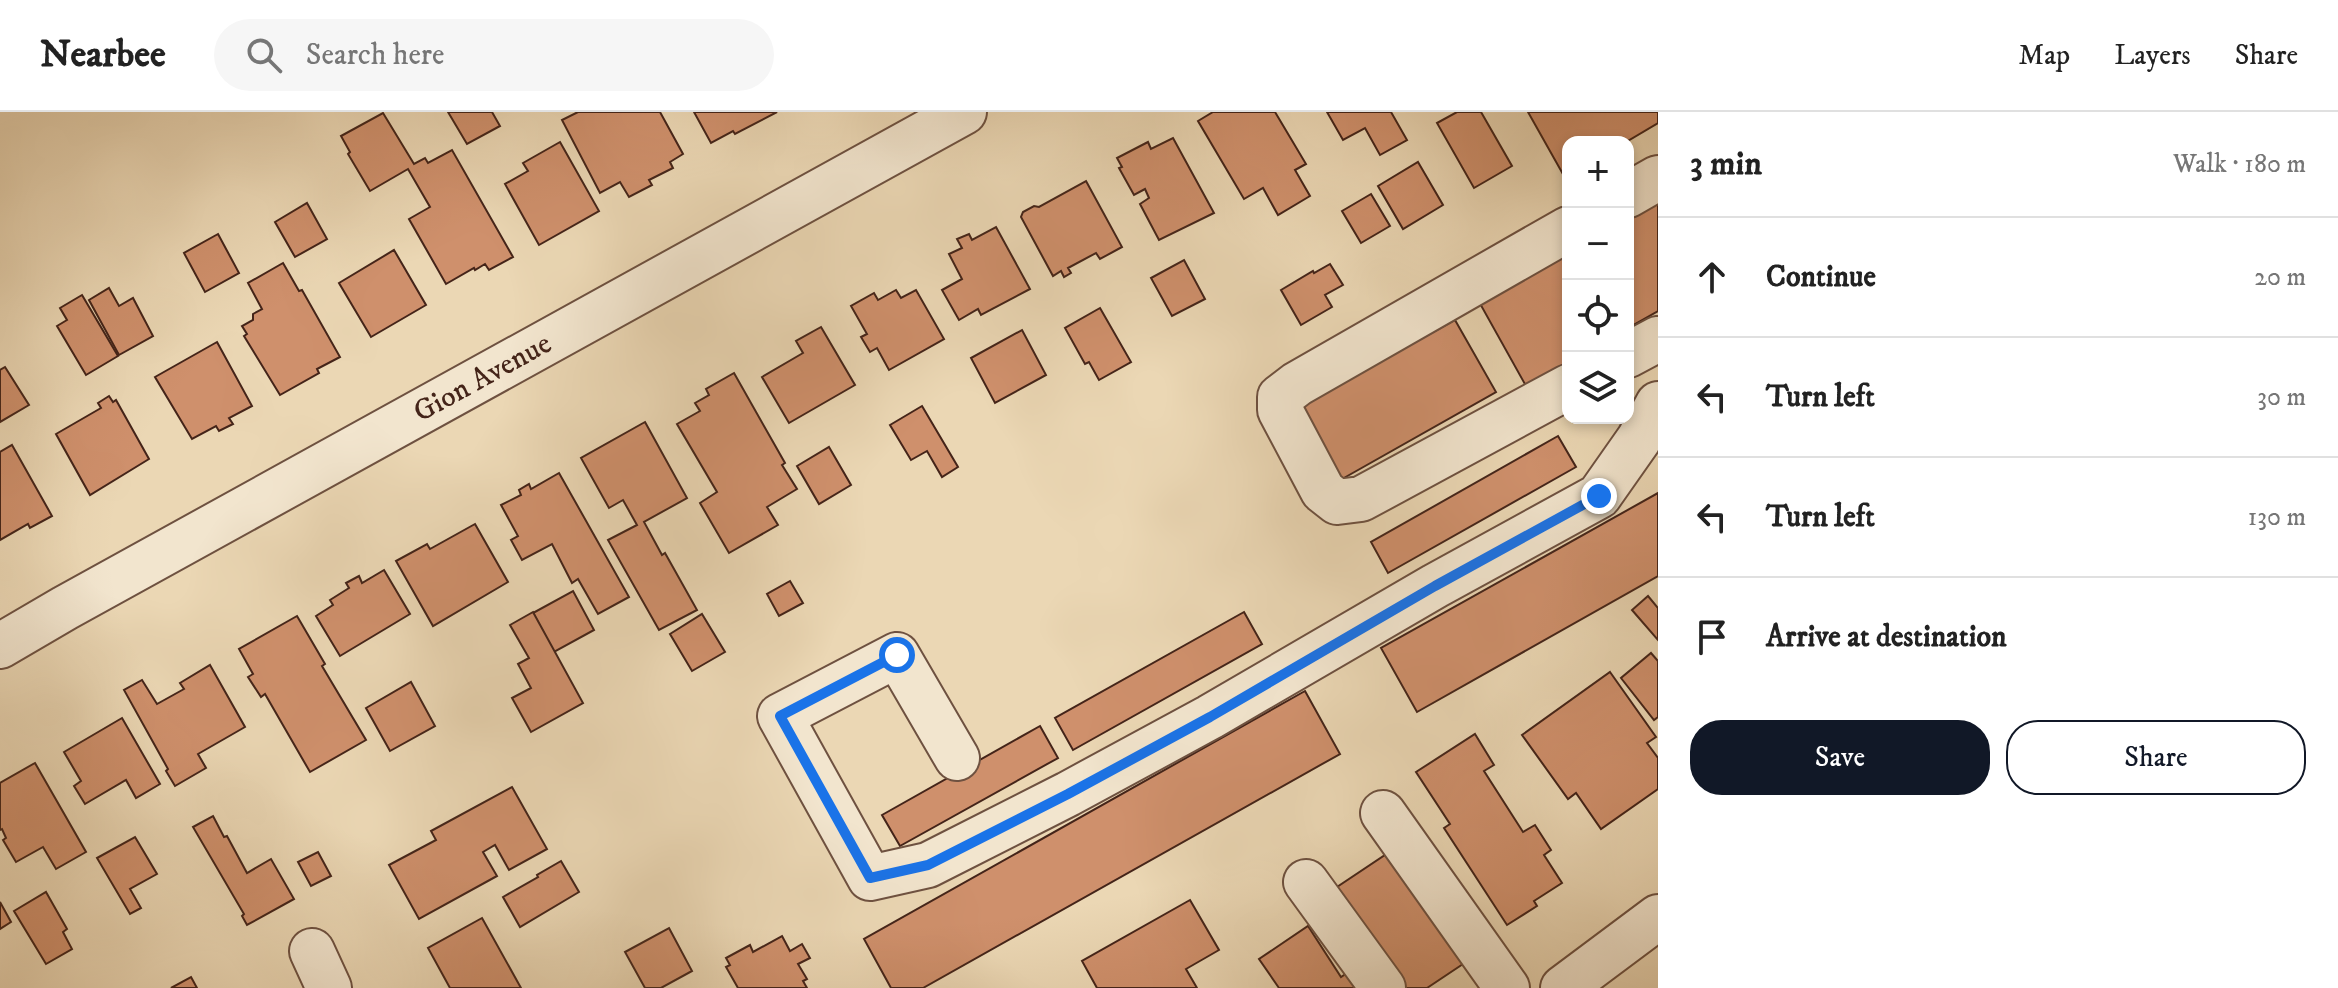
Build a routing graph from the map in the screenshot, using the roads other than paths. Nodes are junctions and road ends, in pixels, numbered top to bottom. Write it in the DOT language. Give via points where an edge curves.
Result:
graph roads {
  1 [pos="964,112"];
  2 [pos="1658,178"];
  3 [pos="1634,192"];
  4 [pos="1562,232"];
  5 [pos="1658,339"];
  6 [pos="1634,352"];
  7 [pos="1562,390"];
  8 [pos="1658,404"];
  9 [pos="0,646"];
  10 [pos="957,758"];
  11 [pos="1383,813"];
  12 [pos="1306,882"];
  13 [pos="1658,917"];
  14 [pos="1383,988"];
  15 [pos="1507,988"];
  16 [pos="1563,988"];
  1 -- 9 [label="street, Gion Avenue"];
  2 -- 3 [label="street"];
  4 -- 7 [label="street" via="1297,384 1280,397 1280,410 1323,491 1337,502 1361,499"];
  5 -- 6 [label="street"];
  8 -- 10 [label="street" via="1599,496 1210,717 928,865 870,878 780,716 897,655"];
  11 -- 15 [label="street"];
  12 -- 14 [label="street"];
  13 -- 16 [label="street"];
}
